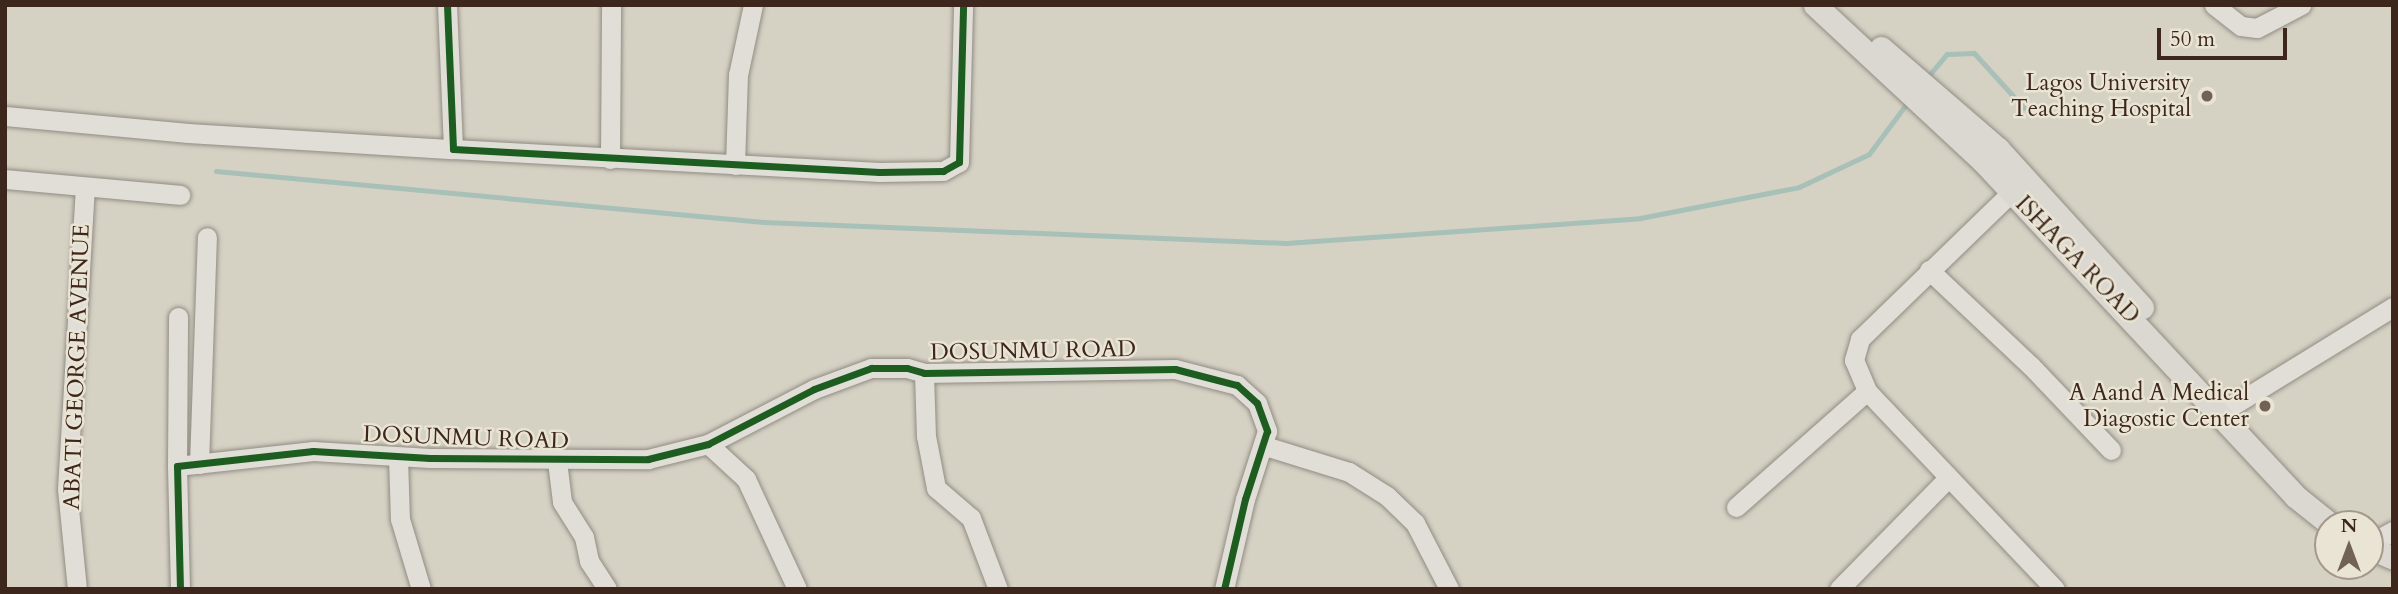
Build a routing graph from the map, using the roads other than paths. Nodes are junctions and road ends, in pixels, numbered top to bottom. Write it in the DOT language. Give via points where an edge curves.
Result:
graph roads {
  1 [pos="447,5"];
  2 [pos="611,5"];
  3 [pos="754,5"];
  4 [pos="963,5"];
  5 [pos="1815,5"];
  6 [pos="1835,5"];
  7 [pos="2214,5"];
  8 [pos="2301,5"];
  9 [pos="1891,67"];
  10 [pos="5,116"];
  11 [pos="453,149"];
  12 [pos="610,159"];
  13 [pos="735,165"];
  14 [pos="5,179"];
  15 [pos="2019,186"];
  16 [pos="85,188"];
  17 [pos="180,194"];
  18 [pos="206,237"];
  19 [pos="1929,270"];
  20 [pos="2393,307"];
  21 [pos="178,317"];
  22 [pos="924,373"];
  23 [pos="1867,391"];
  24 [pos="2227,409"];
  25 [pos="708,444"];
  26 [pos="1265,446"];
  27 [pos="2110,450"];
  28 [pos="398,457"];
  29 [pos="557,461"];
  30 [pos="207,464"];
  31 [pos="177,466"];
  32 [pos="1947,479"];
  33 [pos="1736,507"];
  34 [pos="2332,510"];
  35 [pos="2314,511"];
  36 [pos="2384,542"];
  37 [pos="2393,558"];
  38 [pos="2046,586"];
  39 [pos="77,589"];
  40 [pos="180,589"];
  41 [pos="422,589"];
  42 [pos="607,589"];
  43 [pos="797,589"];
  44 [pos="998,589"];
  45 [pos="1224,589"];
  46 [pos="1449,589"];
  47 [pos="1839,589"];
  1 -- 11 [label="street"];
  2 -- 12 [label="street"];
  3 -- 13 [label="street" via="738,75"];
  4 -- 13 [label="street" via="962,129 959,162 951,170"];
  5 -- 9 [label="main road, ISHAGA ROAD"];
  6 -- 9 [label="main road, ISHAGA ROAD"];
  7 -- 8 [label="street" via="2241,26 2257,28"];
  9 -- 15 [label="main road, ISHAGA ROAD"];
  10 -- 11 [label="street" via="187,134"];
  11 -- 12 [label="street"];
  12 -- 13 [label="street"];
  14 -- 16 [label="street"];
  15 -- 19 [label="street"];
  15 -- 24 [label="main road, ISHAGA ROAD" via="2158,325"];
  15 -- 35 [label="main road, ISHAGA ROAD" via="2295,496"];
  16 -- 17 [label="street"];
  16 -- 39 [label="street, ABATI GEORGE AVENUE" via="67,489"];
  18 -- 30 [label="street"];
  19 -- 23 [label="street" via="1860,339 1854,360"];
  19 -- 27 [label="street"];
  20 -- 24 [label="street"];
  21 -- 31 [label="street"];
  22 -- 25 [label="street, DOSUNMU ROAD" via="871,368 835,379"];
  22 -- 26 [label="street, DOSUNMU ROAD" via="1174,369 1237,386 1249,394 1264,418"];
  22 -- 44 [label="street" via="926,436 936,488 971,518"];
  23 -- 32 [label="street"];
  23 -- 33 [label="street"];
  24 -- 34 [label="main road, ISHAGA ROAD" via="2296,481"];
  25 -- 29 [label="street, DOSUNMU ROAD" via="648,459"];
  25 -- 43 [label="street" via="746,479"];
  26 -- 45 [label="street, DOSUNMU ROAD" via="1245,499"];
  26 -- 46 [label="street" via="1349,472 1387,496 1415,523"];
  28 -- 29 [label="street, DOSUNMU ROAD"];
  28 -- 30 [label="street, DOSUNMU ROAD" via="313,451"];
  28 -- 41 [label="street" via="400,519"];
  29 -- 42 [label="street" via="562,502"];
  30 -- 31 [label="street, DOSUNMU ROAD"];
  31 -- 40 [label="street"];
  32 -- 38 [label="street"];
  32 -- 47 [label="street"];
  36 -- 37 [label="main road"];
}
